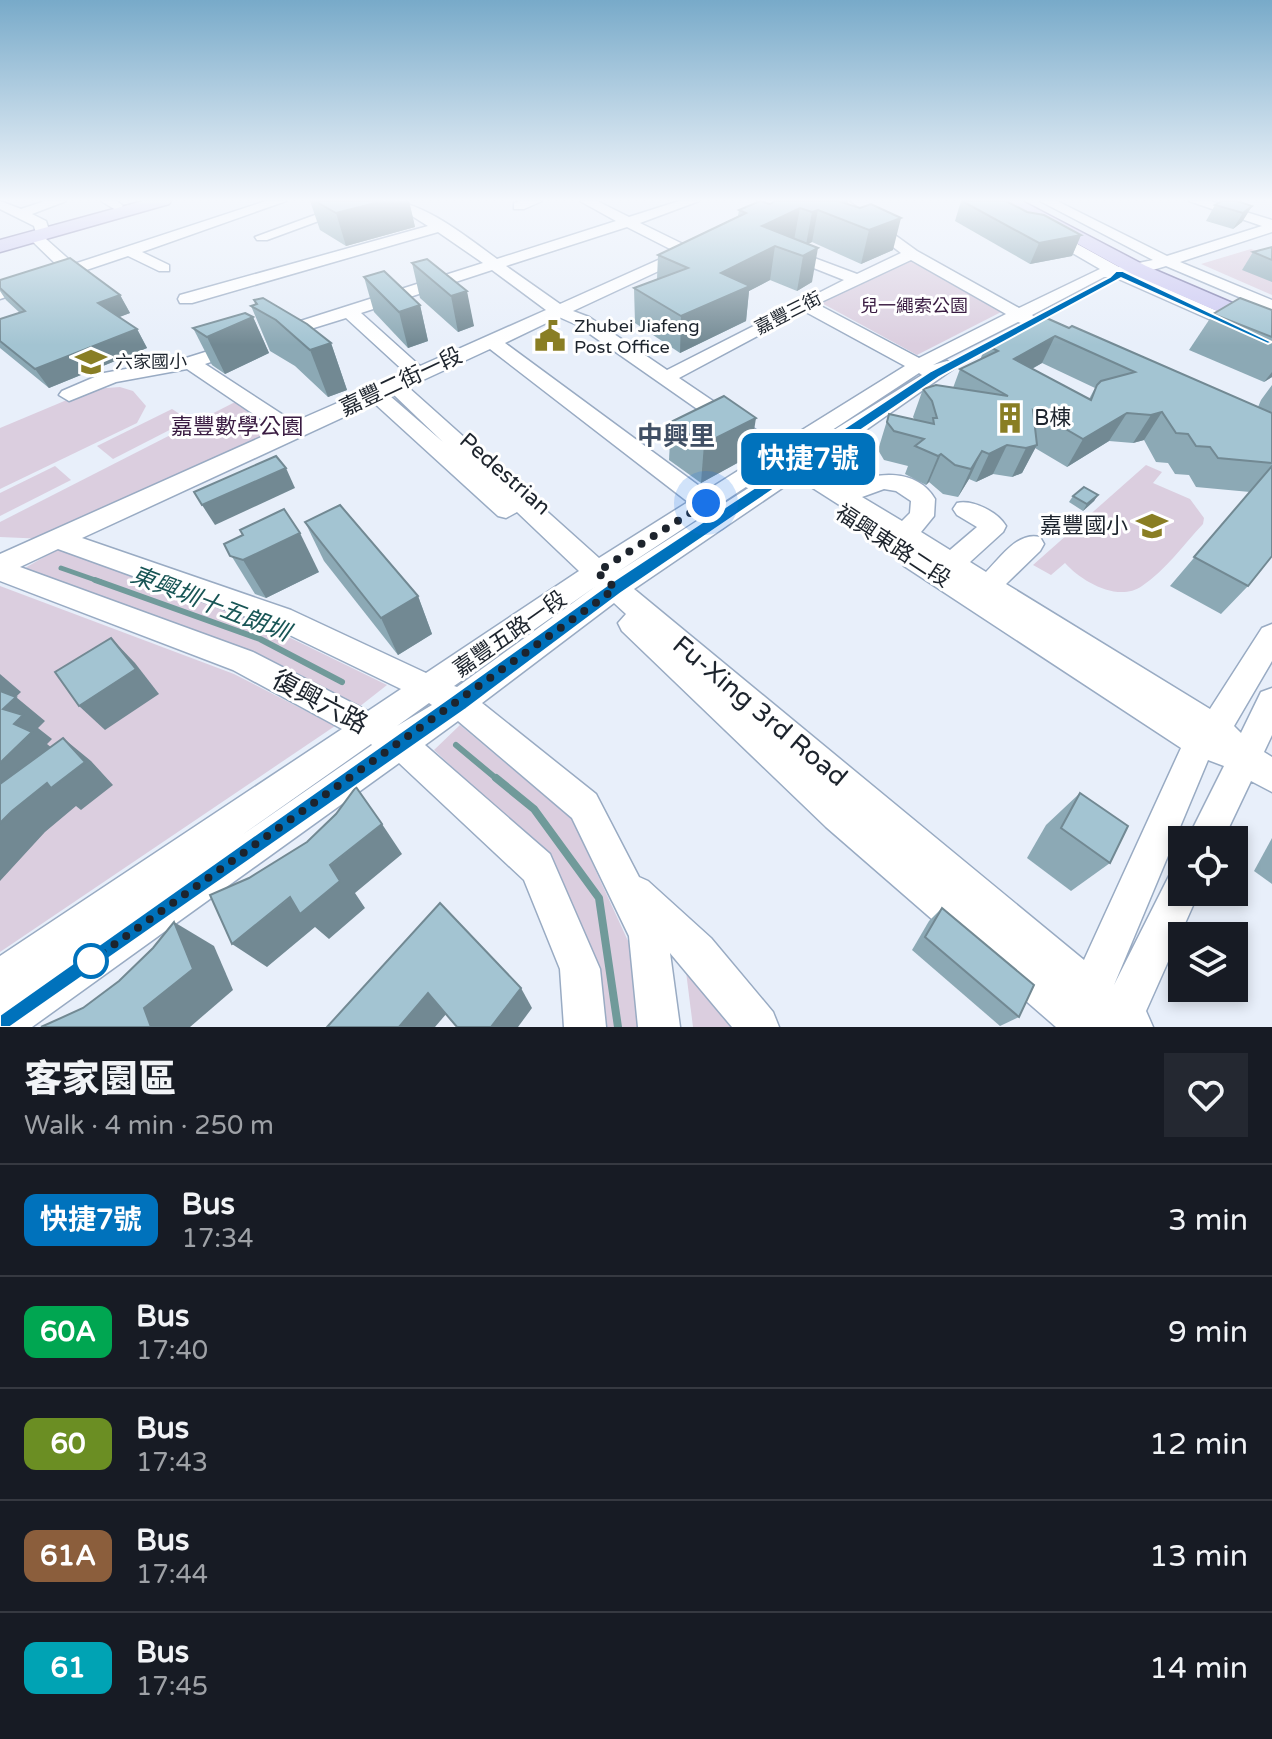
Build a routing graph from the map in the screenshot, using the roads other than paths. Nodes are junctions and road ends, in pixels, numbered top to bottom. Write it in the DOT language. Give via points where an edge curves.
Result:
graph roads {
  1 [pos="48,249"];
  2 [pos="135,249"];
  3 [pos="363,249"];
  4 [pos="473,249"];
  5 [pos="538,249"];
  6 [pos="695,249"];
  7 [pos="905,249"];
  8 [pos="1102,249"];
  9 [pos="1107,249"];
  10 [pos="1112,249"];
  11 [pos="1117,249"];
  12 [pos="1198,249"];
  13 [pos="129,251"];
  14 [pos="912,254"];
  15 [pos="796,256"];
  16 [pos="493,263"];
  17 [pos="1144,267"];
  18 [pos="164,268"];
  19 [pos="73,271"];
  20 [pos="857,279"];
  21 [pos="0,294"];
  22 [pos="186,299"];
  23 [pos="804,304"];
  24 [pos="1272,306"];
  25 [pos="349,311"];
  26 [pos="559,311"];
  27 [pos="1272,317"];
  28 [pos="1031,321"];
  29 [pos="1272,328"];
  30 [pos="491,341"];
  31 [pos="1272,342"];
  32 [pos="190,363"];
  33 [pos="926,370"];
  34 [pos="665,378"];
  35 [pos="398,384"];
  36 [pos="69,395"];
  37 [pos="293,431"];
  38 [pos="781,465"];
  39 [pos="845,497"];
  40 [pos="706,503"];
  41 [pos="965,509"];
  42 [pos="904,534"];
  43 [pos="57,539"];
  44 [pos="1031,544"];
  45 [pos="952,563"];
  46 [pos="0,567"];
  47 [pos="602,581"];
  48 [pos="988,586"];
  49 [pos="1272,636"];
  50 [pos="444,696"];
  51 [pos="1272,702"];
  52 [pos="385,736"];
  53 [pos="1208,736"];
  54 [pos="1258,767"];
  55 [pos="1215,826"];
  56 [pos="623,883"];
  57 [pos="1171,906"];
  58 [pos="0,980"];
  59 [pos="1098,1019"];
  60 [pos="0,1025"];
  61 [pos="585,1027"];
  62 [pos="659,1027"];
  63 [pos="758,1027"];
  1 -- 19 [label="street"];
  2 -- 13 [label="street"];
  3 -- 22 [label="street"];
  4 -- 16 [label="street, 福興東路二段"];
  5 -- 16 [label="street"];
  6 -- 26 [label="street, 嘉豐二街一段"];
  7 -- 14 [label="street"];
  8 -- 17 [label="street"];
  9 -- 17 [label="main road"];
  10 -- 17 [label="main road"];
  11 -- 17 [label="street"];
  12 -- 17 [label="street, 嘉豐五路一段"];
  13 -- 18 [label="street"];
  13 -- 19 [label="street"];
  14 -- 20 [label="street, 嘉豐三街"];
  14 -- 28 [label="street"];
  15 -- 20 [label="street"];
  16 -- 25 [label="street"];
  16 -- 26 [label="street, 福興東路二段"];
  17 -- 24 [label="street"];
  17 -- 27 [label="main road"];
  17 -- 28 [label="street, 嘉豐五路一段"];
  17 -- 29 [label="main road"];
  17 -- 31 [label="street"];
  19 -- 21 [label="street"];
  20 -- 23 [label="street, 嘉豐三街"];
  23 -- 33 [label="street"];
  23 -- 34 [label="street, 嘉豐三街"];
  25 -- 32 [label="street"];
  25 -- 35 [label="street, Fu-Xing 3rd Road"];
  26 -- 30 [label="street, 嘉豐二街一段"];
  26 -- 34 [label="street, 福興東路二段" via="583,321"];
  26 -- 38 [label="street, 福興東路二段" via="566,327"];
  28 -- 33 [label="street, 嘉豐五路一段"];
  30 -- 35 [label="street, 嘉豐二街一段"];
  30 -- 40 [label="street"];
  32 -- 36 [label="street" via="111,377"];
  32 -- 37 [label="street"];
  33 -- 38 [label="street, 嘉豐五路一段"];
  34 -- 38 [label="street, 福興東路二段"];
  35 -- 37 [label="street, 嘉豐二街一段"];
  35 -- 47 [label="street, Fu-Xing 3rd Road"];
  37 -- 43 [label="street, 嘉豐二街一段"];
  38 -- 39 [label="street, 福興東路二段"];
  38 -- 40 [label="street, 嘉豐五路一段"];
  38 -- 47 [label="street, 嘉豐五路一段"];
  38 -- 53 [label="street, 福興東路二段"];
  39 -- 42 [label="street, 福興東路二段"];
  39 -- 42 [label="street" via="876,481 912,487 923,499 922,516"];
  40 -- 47 [label="street, 嘉豐五路一段"];
  41 -- 45 [label="street" via="994,526"];
  42 -- 45 [label="street, 福興東路二段"];
  43 -- 46 [label="street, 嘉豐二街一段"];
  43 -- 50 [label="street" via="281,618"];
  44 -- 48 [label="street"];
  45 -- 48 [label="street, 福興東路二段"];
  46 -- 52 [label="street, 復興六路" via="243,661"];
  47 -- 50 [label="street, 嘉豐五路一段"];
  47 -- 59 [label="street, Fu-Xing 3rd Road" via="838,815"];
  48 -- 53 [label="street, 福興東路二段"];
  49 -- 53 [label="street"];
  50 -- 52 [label="street, 嘉豐五路一段"];
  50 -- 56 [label="street" via="584,806"];
  51 -- 54 [label="street"];
  52 -- 58 [label="street, 嘉豐五路一段"];
  52 -- 60 [label="street, 嘉豐五路一段"];
  52 -- 61 [label="street, 復興六路" via="537,867 580,969"];
  53 -- 54 [label="street, 福興東路二段"];
  53 -- 59 [label="street"];
  54 -- 55 [label="street"];
  56 -- 62 [label="street" via="648,934"];
  56 -- 63 [label="street" via="697,952"];
  57 -- 59 [label="street"];
}
